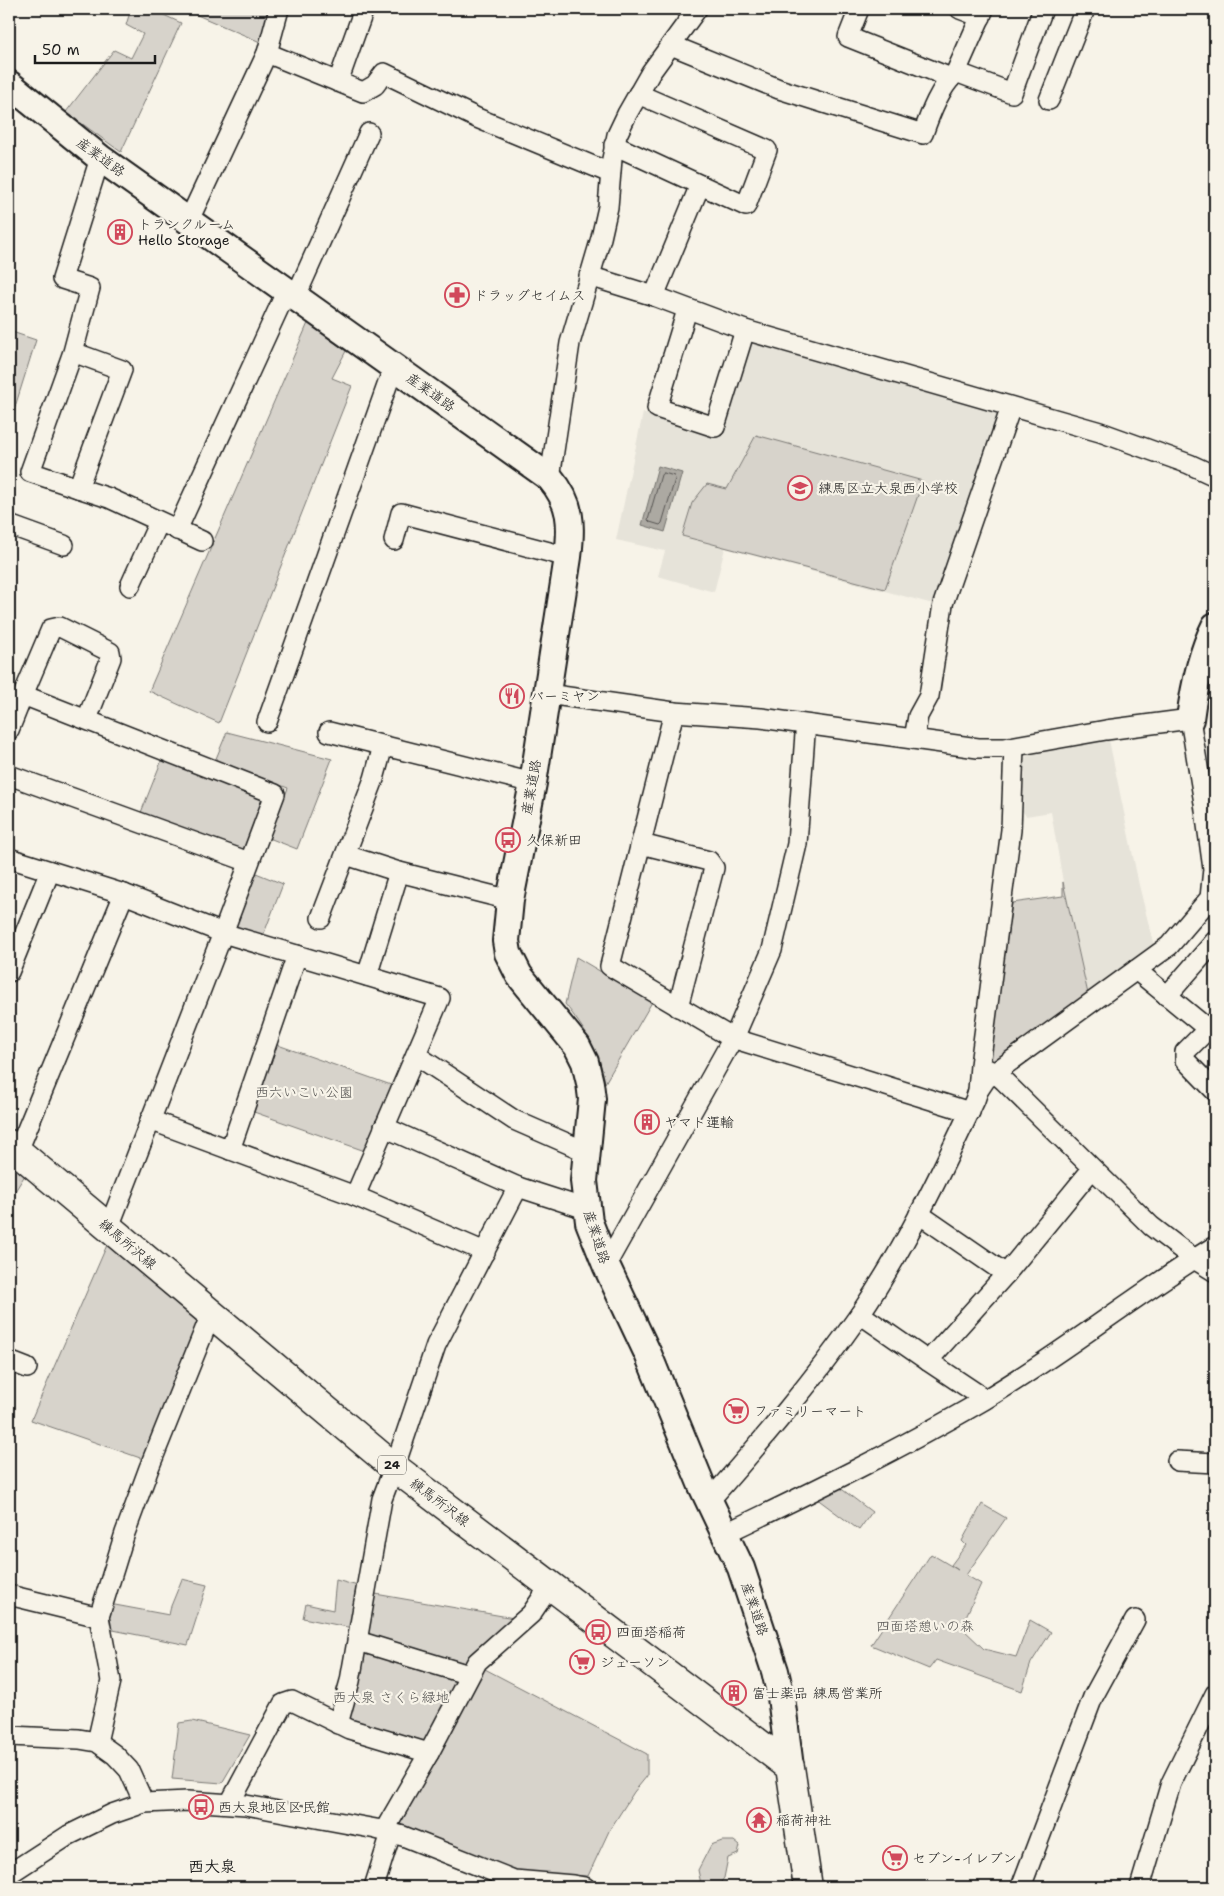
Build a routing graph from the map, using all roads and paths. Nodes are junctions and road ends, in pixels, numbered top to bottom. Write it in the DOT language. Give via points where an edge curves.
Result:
graph roads {
  1 [pos="279,9"];
  2 [pos="364,9"];
  3 [pos="697,9"];
  4 [pos="859,9"];
  5 [pos="960,9"];
  6 [pos="1043,9"];
  7 [pos="1084,9"];
  8 [pos="982,13"];
  9 [pos="671,45"];
  10 [pos="267,53"];
  11 [pos="953,75"];
  12 [pos="338,82"];
  13 [pos="9,84"];
  14 [pos="638,94"];
  15 [pos="1050,100"];
  16 [pos="369,133"];
  17 [pos="614,145"];
  18 [pos="100,158"];
  19 [pos="610,173"];
  20 [pos="700,186"];
  21 [pos="189,220"];
  22 [pos="590,276"];
  23 [pos="292,293"];
  24 [pos="654,296"];
  25 [pos="687,310"];
  26 [pos="745,330"];
  27 [pos="73,352"];
  28 [pos="394,366"];
  29 [pos="1012,407"];
  30 [pos="1215,476"];
  31 [pos="550,478"];
  32 [pos="78,488"];
  33 [pos="159,522"];
  34 [pos="10,528"];
  35 [pos="177,530"];
  36 [pos="394,540"];
  37 [pos="202,541"];
  38 [pos="64,546"];
  39 [pos="568,557"];
  40 [pos="130,586"];
  41 [pos="1215,626"];
  42 [pos="23,694"];
  43 [pos="547,694"];
  44 [pos="674,712"];
  45 [pos="87,719"];
  46 [pos="1190,719"];
  47 [pos="267,722"];
  48 [pos="808,725"];
  49 [pos="9,730"];
  50 [pos="329,732"];
  51 [pos="914,739"];
  52 [pos="382,746"];
  53 [pos="1014,746"];
  54 [pos="9,775"];
  55 [pos="533,783"];
  56 [pos="1210,806"];
  57 [pos="641,844"];
  58 [pos="346,855"];
  59 [pos="9,858"];
  60 [pos="249,862"];
  61 [pos="50,870"];
  62 [pos="399,872"];
  63 [pos="124,894"];
  64 [pos="510,900"];
  65 [pos="321,918"];
  66 [pos="223,933"];
  67 [pos="1215,941"];
  68 [pos="297,955"];
  69 [pos="1136,970"];
  70 [pos="9,972"];
  71 [pos="367,976"];
  72 [pos="1167,996"];
  73 [pos="678,1007"];
  74 [pos="1211,1026"];
  75 [pos="732,1038"];
  76 [pos="416,1055"];
  77 [pos="987,1069"];
  78 [pos="1215,1091"];
  79 [pos="970,1112"];
  80 [pos="150,1120"];
  81 [pos="384,1127"];
  82 [pos="13,1148"];
  83 [pos="230,1150"];
  84 [pos="586,1152"];
  85 [pos="1092,1169"];
  86 [pos="518,1188"];
  87 [pos="355,1196"];
  88 [pos="586,1209"];
  89 [pos="919,1214"];
  90 [pos="109,1227"];
  91 [pos="1215,1246"];
  92 [pos="485,1252"];
  93 [pos="1194,1259"];
  94 [pos="606,1265"];
  95 [pos="1215,1272"];
  96 [pos="1006,1274"];
  97 [pos="211,1314"];
  98 [pos="860,1314"];
  99 [pos="9,1361"];
  100 [pos="928,1361"];
  101 [pos="27,1368"];
  102 [pos="984,1400"];
  103 [pos="1177,1461"];
  104 [pos="1215,1463"];
  105 [pos="394,1467"];
  106 [pos="709,1501"];
  107 [pos="724,1534"];
  108 [pos="550,1586"];
  109 [pos="9,1595"];
  110 [pos="99,1617"];
  111 [pos="1135,1620"];
  112 [pos="358,1641"];
  113 [pos="469,1675"];
  114 [pos="1215,1694"];
  115 [pos="338,1724"];
  116 [pos="9,1736"];
  117 [pos="97,1742"];
  118 [pos="430,1753"];
  119 [pos="790,1767"];
  120 [pos="144,1803"];
  121 [pos="230,1803"];
  122 [pos="387,1832"];
  123 [pos="9,1874"];
  124 [pos="374,1887"];
  125 [pos="585,1887"];
  126 [pos="808,1887"];
  127 [pos="1021,1887"];
  128 [pos="1140,1887"];
  1 -- 10 [label="street"];
  2 -- 12 [label="street"];
  3 -- 9 [label="street"];
  4 -- 11 [label="street" via="848,37"];
  5 -- 8 [label="street"];
  6 -- 11 [label="street" via="1012,93"];
  7 -- 15 [label="street"];
  8 -- 11 [label="street"];
  9 -- 11 [label="street" via="779,89 923,134 932,106"];
  9 -- 14 [label="street"];
  10 -- 12 [label="street"];
  10 -- 21 [label="street"];
  12 -- 19 [label="street" via="363,92 376,85 384,73 477,118"];
  13 -- 18 [label="street, 産業道路"];
  14 -- 17 [label="street"];
  14 -- 20 [label="street" via="767,150 746,206"];
  16 -- 23 [label="street"];
  17 -- 19 [label="street"];
  17 -- 20 [label="street"];
  18 -- 21 [label="street, 産業道路"];
  18 -- 27 [label="street" via="62,279 90,288"];
  19 -- 22 [label="street" via="608,207"];
  20 -- 24 [label="street"];
  21 -- 23 [label="street, 産業道路"];
  22 -- 24 [label="street"];
  22 -- 31 [label="street" via="570,343"];
  23 -- 28 [label="street, 産業道路"];
  23 -- 35 [label="street"];
  24 -- 25 [label="street"];
  25 -- 26 [label="street"];
  25 -- 26 [label="street" via="657,408 715,427"];
  26 -- 29 [label="street"];
  27 -- 32 [label="street" via="30,472"];
  27 -- 32 [label="street" via="122,370"];
  28 -- 31 [label="street, 産業道路"];
  28 -- 47 [label="street"];
  29 -- 30 [label="street" via="1100,432"];
  29 -- 51 [label="street" via="942,604 929,696 918,716"];
  31 -- 39 [label="street, 産業道路" via="561,490 569,514"];
  32 -- 33 [label="street" via="109,498"];
  33 -- 35 [label="street"];
  33 -- 40 [label="street"];
  34 -- 38 [label="street"];
  35 -- 37 [label="street"];
  36 -- 39 [label="street" via="401,513"];
  39 -- 43 [label="street, 産業道路"];
  41 -- 46 [label="street" via="1204,653"];
  42 -- 45 [label="street"];
  42 -- 45 [label="street" via="51,629 60,627 110,652 111,658"];
  42 -- 49 [label="street"];
  43 -- 44 [label="street"];
  43 -- 55 [label="street, 産業道路"];
  44 -- 48 [label="street"];
  44 -- 57 [label="street"];
  45 -- 60 [label="street" via="274,794"];
  46 -- 53 [label="street"];
  46 -- 56 [label="street"];
  48 -- 51 [label="street"];
  48 -- 75 [label="street" via="804,734 797,844 772,950"];
  50 -- 52 [label="street"];
  51 -- 53 [label="street" via="978,748"];
  52 -- 55 [label="street"];
  52 -- 58 [label="street" via="374,779"];
  53 -- 77 [label="street" via="1011,830"];
  54 -- 60 [label="street"];
  55 -- 64 [label="street, 産業道路"];
  56 -- 69 [label="street" via="1211,895 1169,946"];
  57 -- 73 [label="street" via="610,966"];
  57 -- 73 [label="street" via="709,861 714,868"];
  58 -- 62 [label="street"];
  58 -- 65 [label="street"];
  59 -- 61 [label="street"];
  60 -- 66 [label="street"];
  61 -- 63 [label="street"];
  61 -- 70 [label="street"];
  62 -- 64 [label="street"];
  62 -- 71 [label="street"];
  63 -- 66 [label="street"];
  63 -- 82 [label="street"];
  64 -- 84 [label="street, 産業道路" via="506,941 513,964 577,1046 584,1062 592,1099"];
  66 -- 68 [label="street"];
  66 -- 80 [label="street"];
  67 -- 72 [label="street"];
  68 -- 71 [label="street"];
  68 -- 83 [label="street"];
  69 -- 72 [label="street"];
  69 -- 77 [label="street"];
  71 -- 76 [label="street" via="440,998"];
  72 -- 74 [label="street"];
  73 -- 75 [label="street"];
  74 -- 78 [label="street" via="1185,1052 1185,1060"];
  75 -- 79 [label="street"];
  75 -- 94 [label="street"];
  76 -- 81 [label="street"];
  76 -- 84 [label="street" via="514,1120"];
  77 -- 79 [label="street"];
  77 -- 85 [label="street"];
  79 -- 89 [label="street"];
  80 -- 83 [label="street"];
  80 -- 90 [label="street"];
  81 -- 86 [label="street"];
  81 -- 87 [label="street"];
  82 -- 90 [label="main road, 練馬所沢線 / 24"];
  83 -- 87 [label="street"];
  84 -- 88 [label="street, 産業道路"];
  85 -- 93 [label="street" via="1151,1226"];
  85 -- 96 [label="street"];
  86 -- 88 [label="street"];
  86 -- 92 [label="street"];
  87 -- 92 [label="street"];
  88 -- 94 [label="street, 産業道路"];
  89 -- 96 [label="street"];
  89 -- 98 [label="street"];
  90 -- 97 [label="main road, 練馬所沢線 / 24"];
  91 -- 93 [label="street"];
  92 -- 105 [label="street" via="432,1354"];
  93 -- 95 [label="street"];
  93 -- 102 [label="street"];
  94 -- 106 [label="street, 産業道路" via="648,1354"];
  96 -- 100 [label="street"];
  97 -- 105 [label="main road, 練馬所沢線 / 24"];
  97 -- 110 [label="street" via="149,1468"];
  98 -- 100 [label="street"];
  98 -- 106 [label="street" via="825,1363"];
  99 -- 101 [label="street"];
  100 -- 102 [label="street"];
  102 -- 107 [label="street" via="862,1467"];
  103 -- 104 [label="street"];
  105 -- 108 [label="main road, 練馬所沢線 / 24"];
  105 -- 112 [label="street" via="382,1499"];
  106 -- 107 [label="street, 産業道路"];
  107 -- 119 [label="street, 産業道路" via="741,1568 776,1671"];
  108 -- 113 [label="street" via="530,1614 477,1662"];
  108 -- 119 [label="main road, 練馬所沢線 / 24"];
  109 -- 110 [label="street"];
  110 -- 117 [label="street" via="111,1681"];
  111 -- 127 [label="street" via="1093,1697"];
  112 -- 113 [label="street"];
  112 -- 115 [label="street"];
  113 -- 118 [label="street"];
  114 -- 128 [label="street" via="1171,1784"];
  115 -- 118 [label="street"];
  115 -- 121 [label="street" via="292,1701 283,1704"];
  116 -- 117 [label="street"];
  117 -- 120 [label="street" via="116,1755 128,1770"];
  118 -- 122 [label="street"];
  119 -- 126 [label="main road"];
  120 -- 121 [label="street" via="173,1800"];
  120 -- 123 [label="street" via="112,1814 69,1836"];
  121 -- 122 [label="street"];
  122 -- 124 [label="street"];
  122 -- 125 [label="street" via="514,1880"];
}
